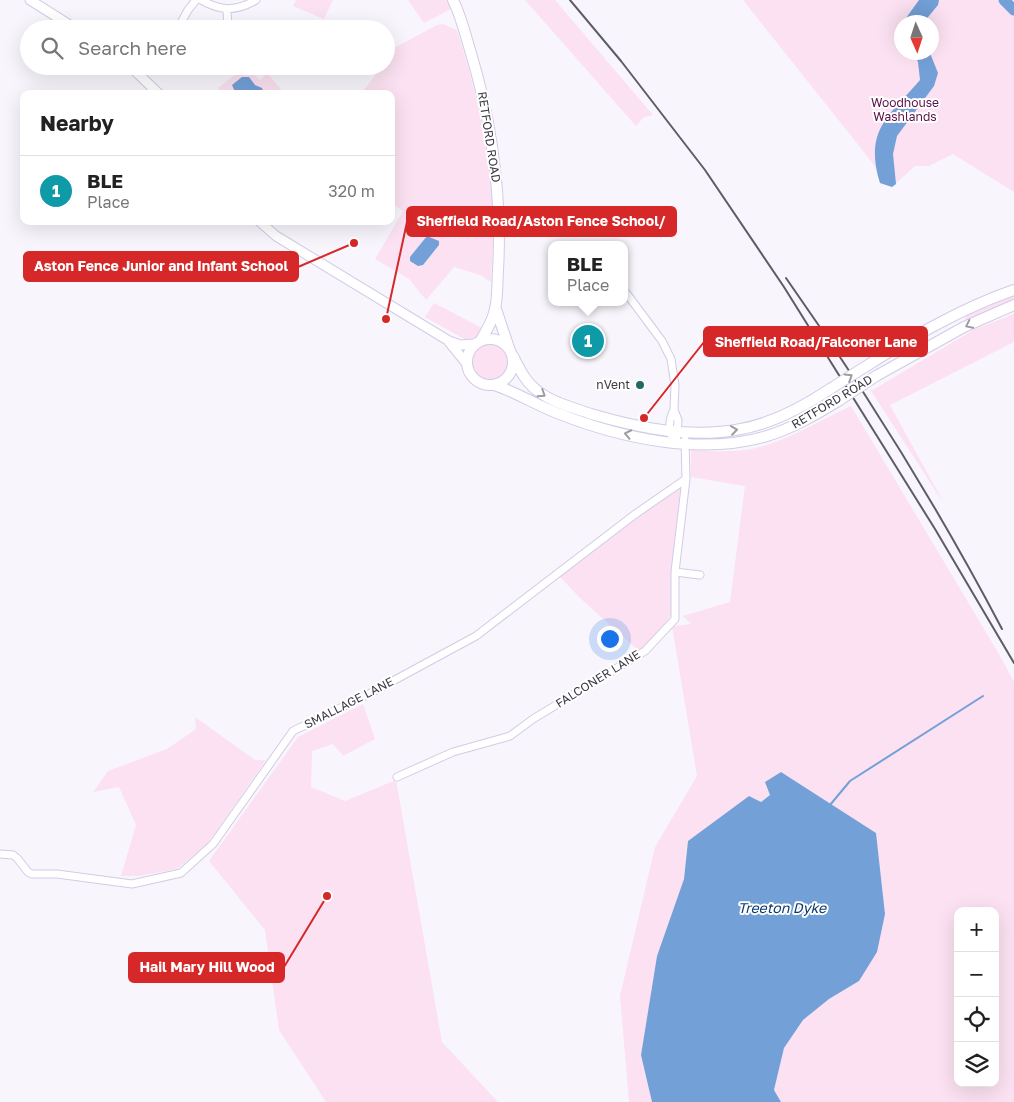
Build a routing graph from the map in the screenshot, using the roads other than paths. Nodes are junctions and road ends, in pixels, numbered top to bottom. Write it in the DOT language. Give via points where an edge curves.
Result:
graph roads {
  1 [pos="30,0"];
  2 [pos="196,0"];
  3 [pos="201,0"];
  4 [pos="256,0"];
  5 [pos="453,0"];
  6 [pos="227,10"];
  7 [pos="62,20"];
  8 [pos="183,20"];
  9 [pos="228,20"];
  10 [pos="139,75"];
  11 [pos="155,90"];
  12 [pos="264,225"];
  13 [pos="1014,290"];
  14 [pos="628,295"];
  15 [pos="1014,305"];
  16 [pos="496,308"];
  17 [pos="449,341"];
  18 [pos="478,342"];
  19 [pos="511,352"];
  20 [pos="467,364"];
  21 [pos="494,385"];
  22 [pos="678,432"];
  23 [pos="674,442"];
  24 [pos="685,443"];
  25 [pos="686,479"];
  26 [pos="675,572"];
  27 [pos="700,575"];
  28 [pos="397,777"];
  29 [pos="0,854"];
  1 -- 7 [label="street"];
  2 -- 8 [label="street"];
  3 -- 6 [label="street" via="212,7"];
  4 -- 6 [label="street"];
  5 -- 16 [label="main road, RETFORD ROAD" via="480,81 494,156 499,248"];
  6 -- 9 [label="street"];
  10 -- 11 [label="street"];
  12 -- 17 [label="street" via="276,236"];
  22 -- 13 [label="main road, RETFORD ROAD, one-way, bridge" via="718,432 758,426 794,411 910,339 987,299"];
  14 -- 22 [label="street, FALCONER LANE" via="662,341 671,359 675,385 671,416"];
  15 -- 24 [label="main road, RETFORD ROAD, one-way, bridge" via="964,327 806,420 760,438 732,443"];
  16 -- 18 [label="main road, RETFORD ROAD"];
  16 -- 19 [label="main road, RETFORD ROAD"];
  17 -- 18 [label="street" via="460,345"];
  17 -- 20 [label="street"];
  18 -- 19 [label="main road" via="494,339 505,344"];
  18 -- 20 [label="main road" via="470,350"];
  19 -- 21 [label="main road" via="513,369 506,380"];
  19 -- 22 [label="main road, RETFORD ROAD, one-way" via="527,383 551,400 613,420"];
  20 -- 21 [label="main road" via="468,370 481,384"];
  23 -- 21 [label="main road, RETFORD ROAD, one-way" via="584,422"];
  22 -- 23 [label="street"];
  22 -- 24 [label="street, FALCONER LANE"];
  23 -- 24 [label="main road, RETFORD ROAD"];
  24 -- 25 [label="street, FALCONER LANE"];
  25 -- 26 [label="street, FALCONER LANE"];
  25 -- 29 [label="street, SMALLAGE LANE" via="476,636 293,731 213,844 181,873 132,884 32,874 13,854"];
  26 -- 27 [label="street"];
  26 -- 28 [label="street, FALCONER LANE" via="676,618 645,651 510,736 453,752"];
}
